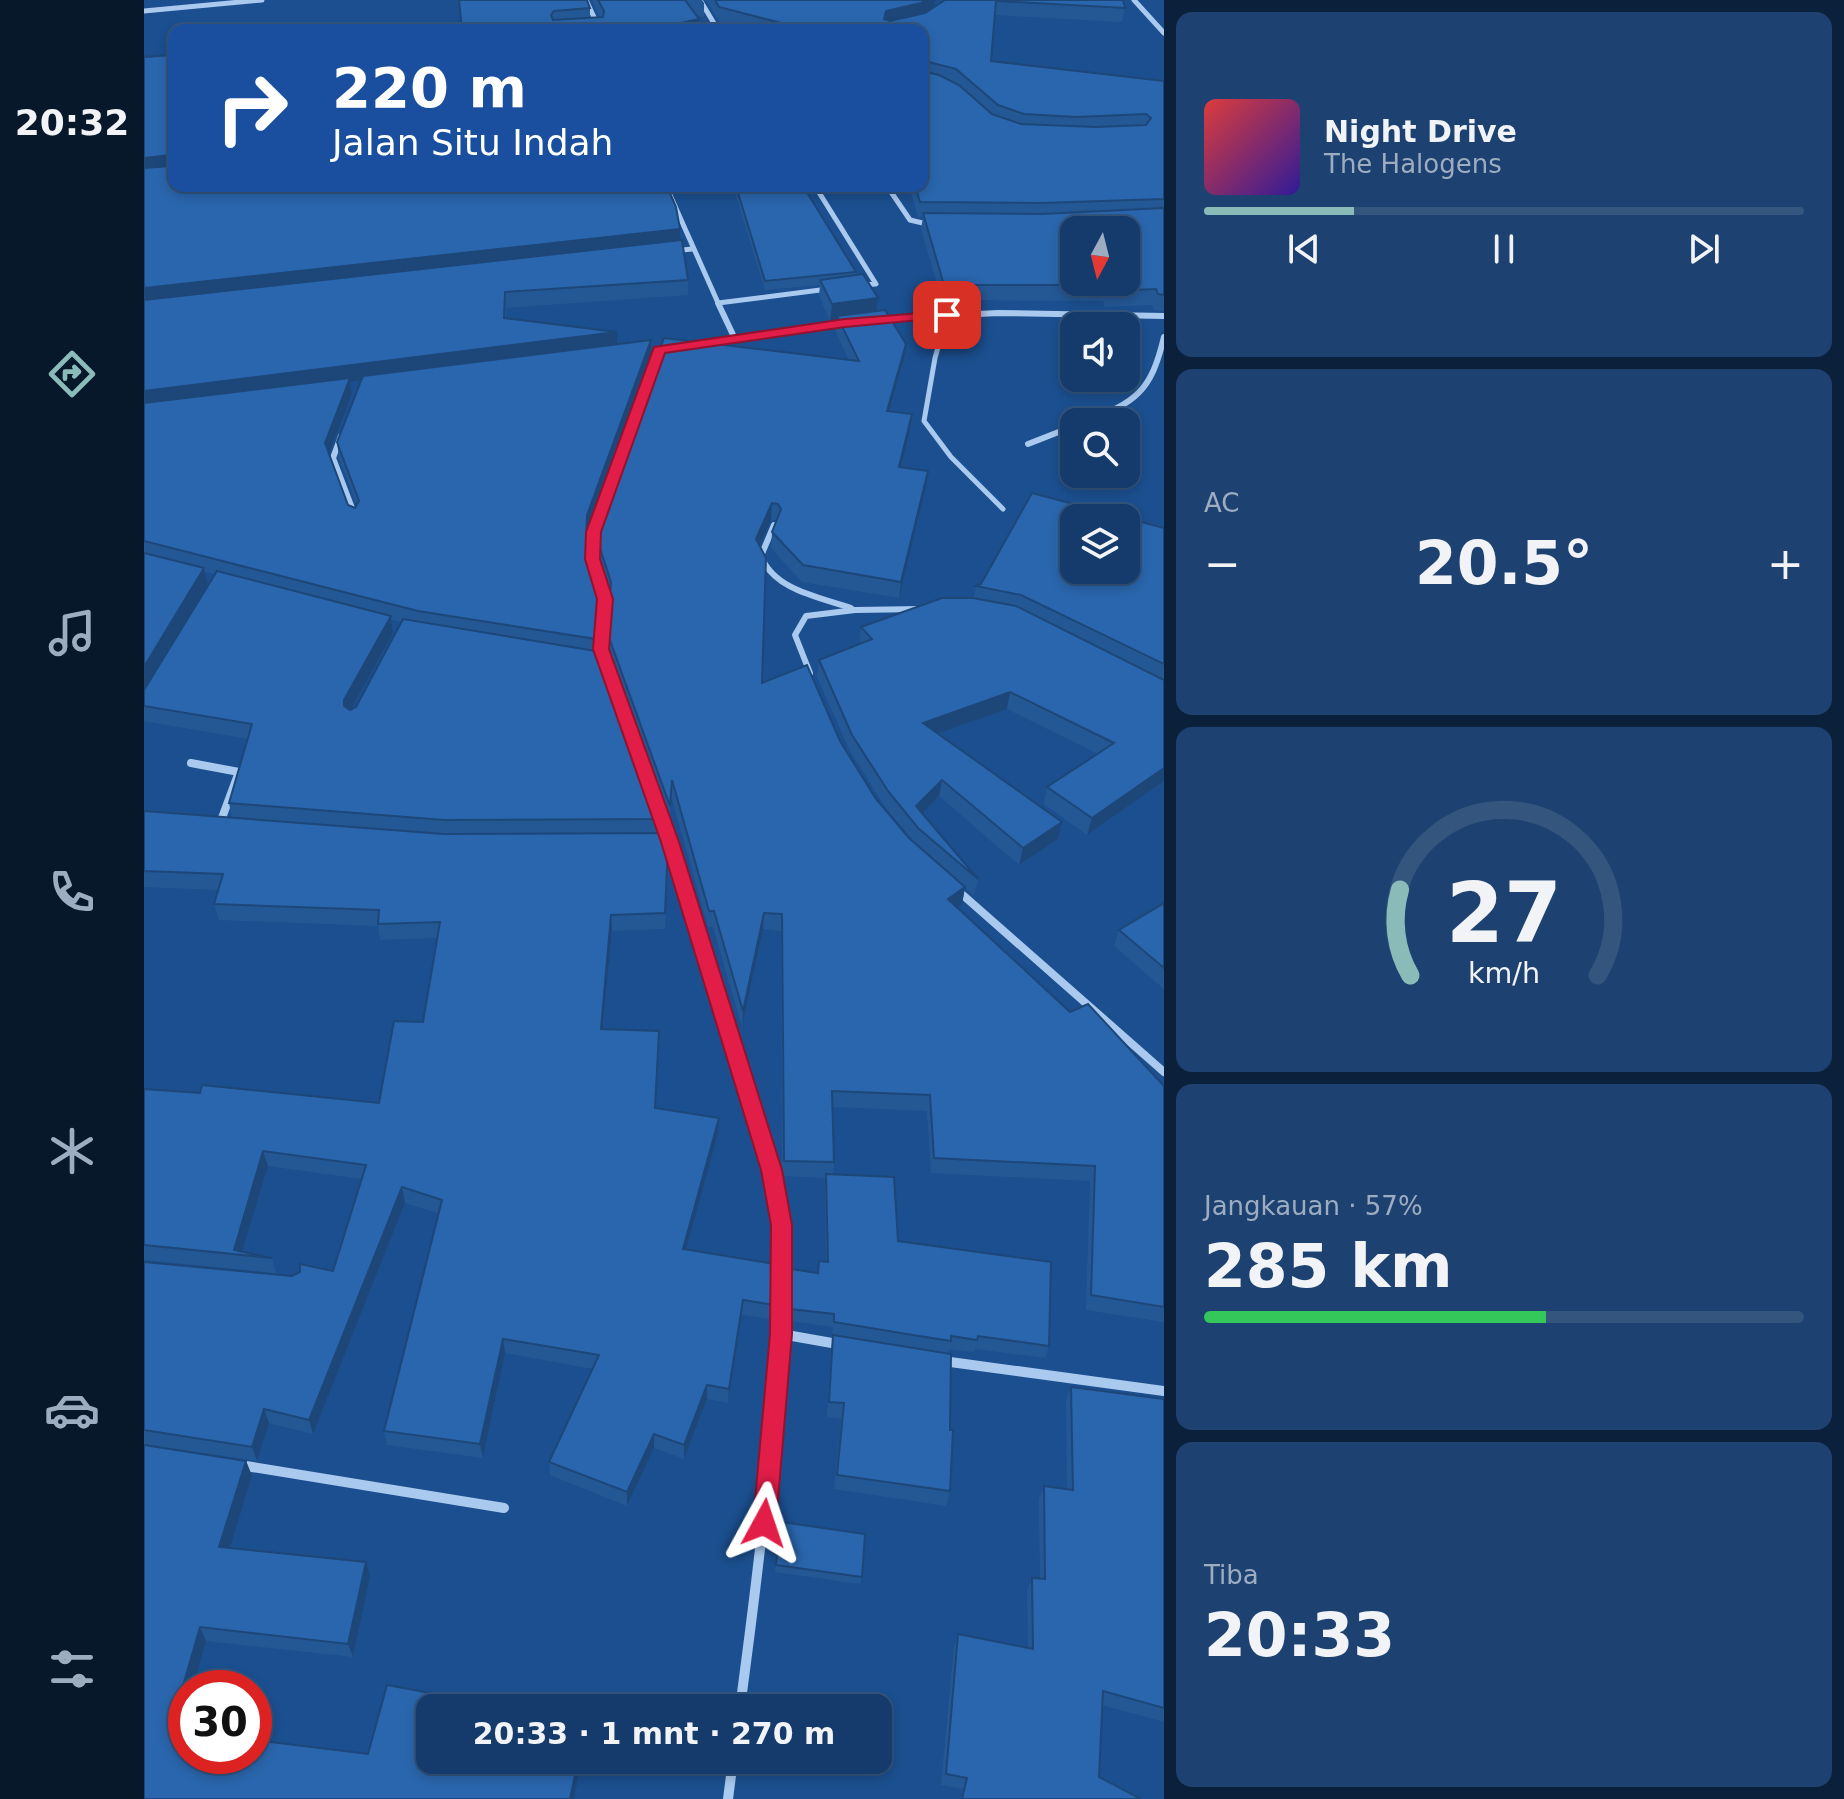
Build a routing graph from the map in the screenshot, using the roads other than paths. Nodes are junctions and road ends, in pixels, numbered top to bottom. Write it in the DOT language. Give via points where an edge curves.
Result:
graph roads {
  1 [pos="262,0"];
  2 [pos="586,0"];
  3 [pos="700,0"];
  4 [pos="1134,0"];
  5 [pos="144,11"];
  6 [pos="597,24"];
  7 [pos="714,24"];
  8 [pos="1164,33"];
  9 [pos="668,192"];
  10 [pos="819,192"];
  11 [pos="891,192"];
  12 [pos="943,225"];
  13 [pos="692,249"];
  14 [pos="661,253"];
  15 [pos="861,285"];
  16 [pos="845,287"];
  17 [pos="718,303"];
  18 [pos="947,315"];
  19 [pos="1164,316"];
  20 [pos="871,320"];
  21 [pos="858,322"];
  22 [pos="1164,337"];
  23 [pos="735,339"];
  24 [pos="689,345"];
  25 [pos="674,348"];
  26 [pos="659,350"];
  27 [pos="643,352"];
  28 [pos="1119,408"];
  29 [pos="344,429"];
  30 [pos="1060,431"];
  31 [pos="1028,444"];
  32 [pos="614,476"];
  33 [pos="603,504"];
  34 [pos="1003,509"];
  35 [pos="356,519"];
  36 [pos="774,525"];
  37 [pos="927,609"];
  38 [pos="855,610"];
  39 [pos="590,661"];
  40 [pos="605,663"];
  41 [pos="811,677"];
  42 [pos="191,763"];
  43 [pos="204,826"];
  44 [pos="219,827"];
  45 [pos="234,828"];
  46 [pos="654,842"];
  47 [pos="670,842"];
  48 [pos="946,880"];
  49 [pos="1164,1072"];
  50 [pos="781,1334"];
  51 [pos="852,1346"];
  52 [pos="925,1358"];
  53 [pos="1164,1391"];
  54 [pos="235,1464"];
  55 [pos="504,1508"];
  56 [pos="742,1694"];
  57 [pos="731,1774"];
  58 [pos="728,1799"];
  1 -- 5 [label="street"];
  2 -- 6 [label="street"];
  3 -- 7 [label="street"];
  4 -- 8 [label="street"];
  9 -- 13 [label="street"];
  10 -- 15 [label="street" via="876,284"];
  11 -- 12 [label="street" via="910,220"];
  13 -- 14 [label="street"];
  13 -- 17 [label="street"];
  16 -- 17 [label="street"];
  17 -- 23 [label="street"];
  18 -- 19 [label="street"];
  18 -- 20 [label="street"];
  18 -- 34 [label="lane" via="924,421"];
  21 -- 23 [label="street"];
  22 -- 28 [label="street" via="1145,393"];
  23 -- 24 [label="street"];
  25 -- 26 [label="street"];
  26 -- 27 [label="street"];
  26 -- 32 [label="street"];
  29 -- 35 [label="street" via="333,458"];
  30 -- 31 [label="street"];
  33 -- 40 [label="street" via="593,532 592,559 605,599"];
  36 -- 38 [label="street" via="761,556 767,572 792,588"];
  37 -- 38 [label="street"];
  38 -- 41 [label="street" via="806,616 795,635"];
  39 -- 40 [label="street"];
  40 -- 47 [label="street"];
  42 -- 44 [label="street" via="239,772"];
  43 -- 44 [label="street"];
  44 -- 45 [label="street"];
  46 -- 47 [label="street"];
  47 -- 50 [label="street" via="772,1170 782,1225"];
  48 -- 49 [label="street"];
  50 -- 51 [label="street"];
  50 -- 56 [label="street"];
  52 -- 53 [label="street"];
  54 -- 55 [label="street"];
  57 -- 58 [label="street"];
}
